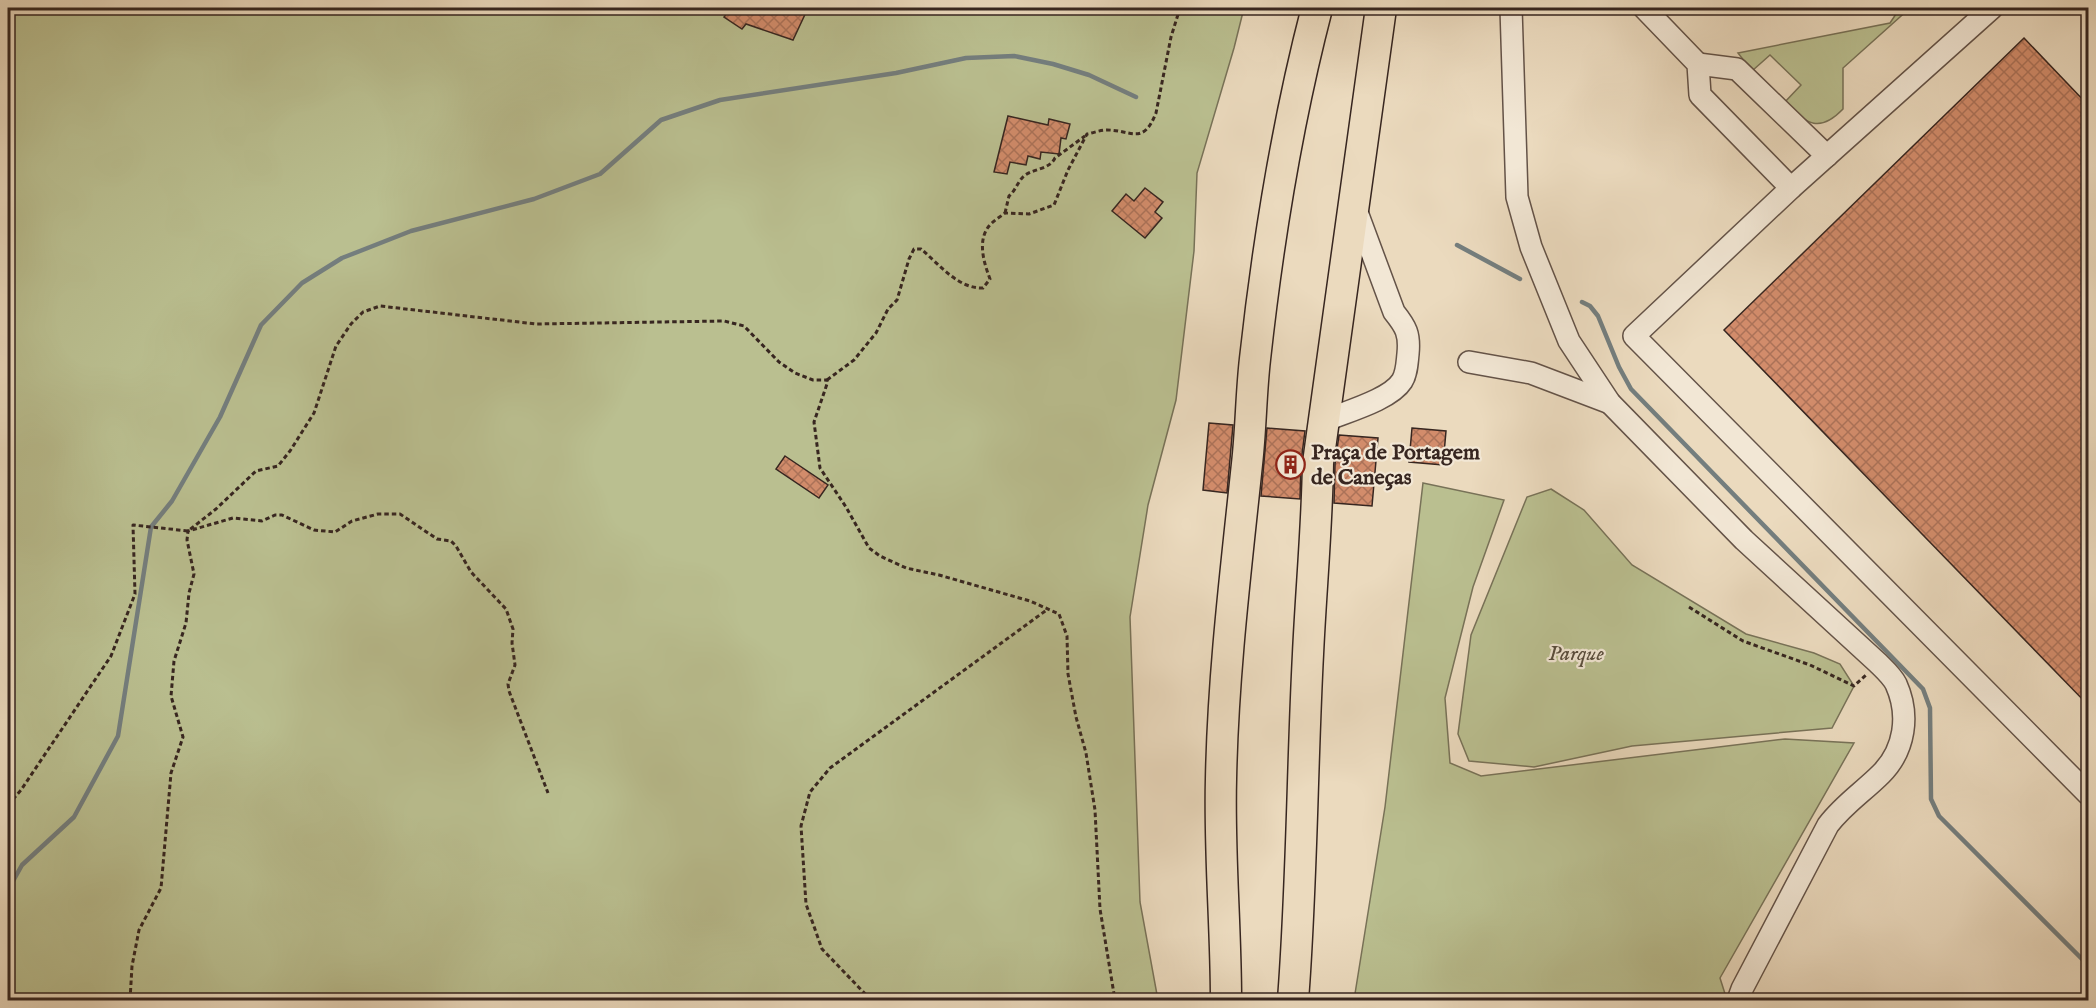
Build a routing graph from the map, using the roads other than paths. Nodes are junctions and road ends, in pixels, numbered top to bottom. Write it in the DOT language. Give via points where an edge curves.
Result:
graph roads {
  1 [pos="1317,8"];
  2 [pos="1380,8"];
  3 [pos="1511,8"];
  4 [pos="1644,8"];
  5 [pos="1992,8"];
  6 [pos="1698,64"];
  7 [pos="1827,156"];
  8 [pos="1791,188"];
  9 [pos="1354,202"];
  10 [pos="1469,362"];
  11 [pos="1610,403"];
  12 [pos="1324,421"];
  13 [pos="2088,794"];
  14 [pos="1226,1000"];
  15 [pos="1293,1000"];
  16 [pos="1738,1000"];
  1 -- 14 [label="highway" via="1273,224 1255,361 1232,602 1220,781"];
  2 -- 9 [label="highway"];
  3 -- 11 [label="street" via="1517,197 1531,247 1569,341"];
  4 -- 6 [label="street"];
  5 -- 7 [label="street"];
  6 -- 7 [label="street" via="1737,69"];
  6 -- 8 [label="street" via="1700,95"];
  7 -- 8 [label="street"];
  8 -- 13 [label="street" via="1634,336"];
  9 -- 12 [label="highway"];
  9 -- 12 [label="street" via="1394,312 1409,336 1407,371 1401,383 1386,396"];
  10 -- 11 [label="street" via="1531,373"];
  11 -- 16 [label="street" via="1744,540 1878,663 1895,682 1904,707 1904,730 1892,760 1828,825"];
  12 -- 15 [label="highway" via="1318,463"];
}
